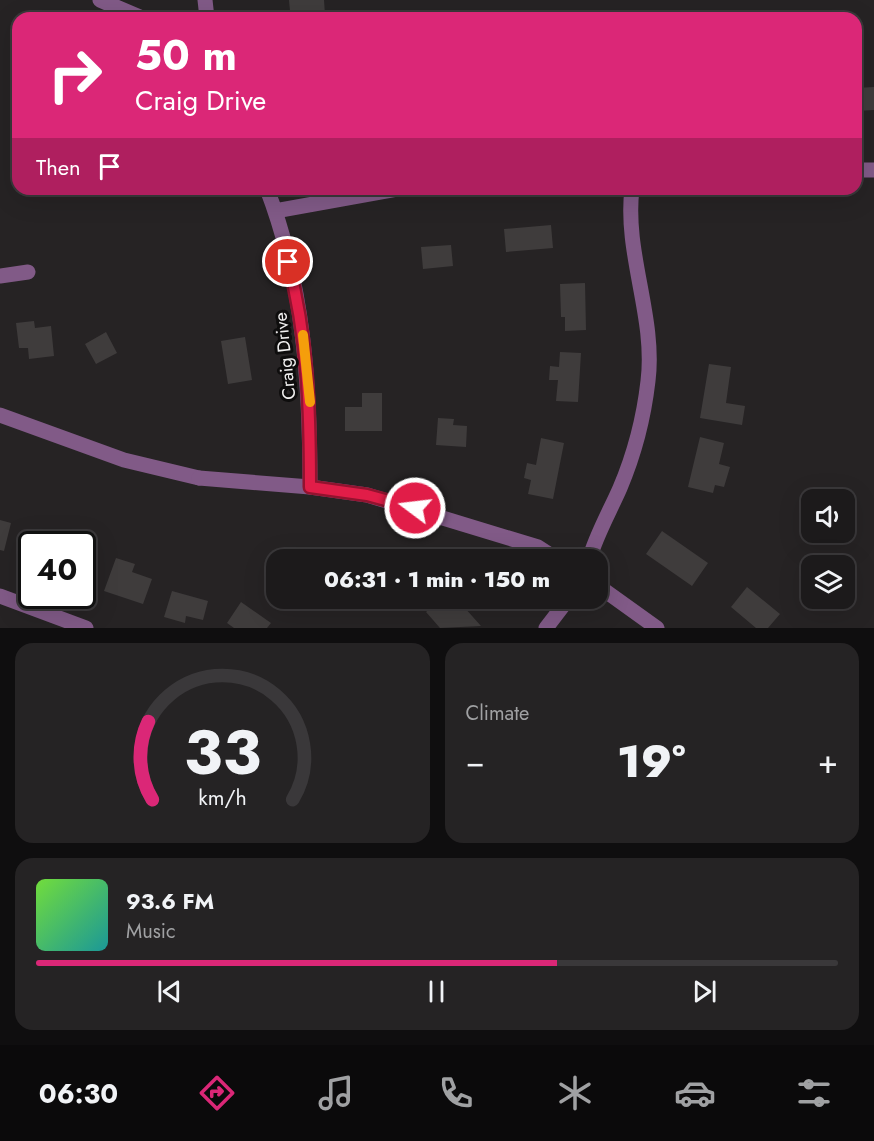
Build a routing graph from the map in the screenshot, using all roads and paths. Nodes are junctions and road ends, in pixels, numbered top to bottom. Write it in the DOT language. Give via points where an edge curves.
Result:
graph roads {
  1 [pos="100,0"];
  2 [pos="128,12"];
  3 [pos="269,195"];
  4 [pos="364,195"];
  5 [pos="631,195"];
  6 [pos="275,211"];
  7 [pos="28,272"];
  8 [pos="0,276"];
  9 [pos="0,415"];
  10 [pos="310,487"];
  11 [pos="541,549"];
  12 [pos="594,549"];
  13 [pos="608,593"];
  14 [pos="0,596"];
  15 [pos="560,609"];
  16 [pos="86,628"];
  17 [pos="546,628"];
  18 [pos="657,628"];
  1 -- 2 [label="street"];
  3 -- 6 [label="street, Craig Drive"];
  4 -- 6 [label="street"];
  5 -- 12 [label="street" via="648,335 648,380 622,485"];
  6 -- 10 [label="street, Craig Drive" via="301,310 310,402"];
  7 -- 8 [label="street"];
  9 -- 10 [label="street" via="124,460 199,478"];
  10 -- 11 [label="street" via="367,495"];
  13 -- 18 [label="street"];
  14 -- 16 [label="street"];
  15 -- 17 [label="street"];
}
